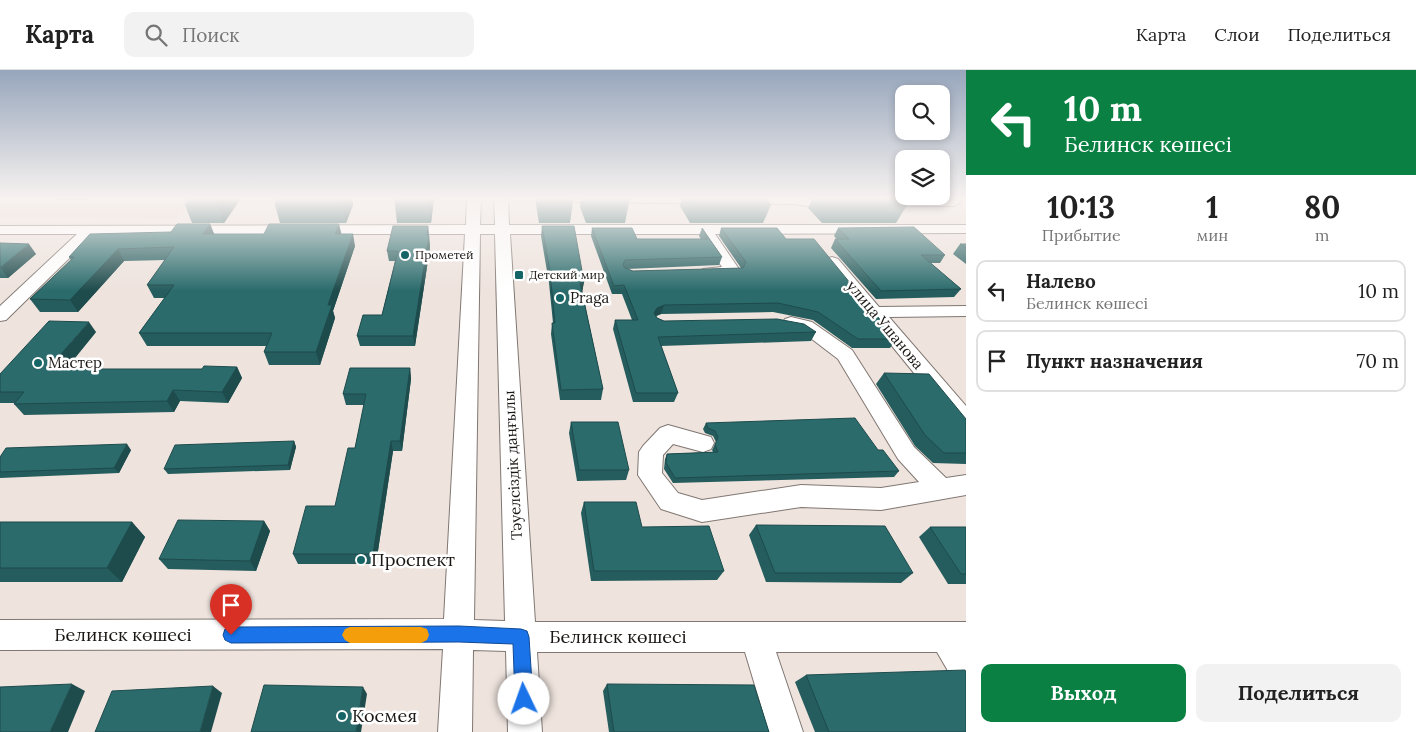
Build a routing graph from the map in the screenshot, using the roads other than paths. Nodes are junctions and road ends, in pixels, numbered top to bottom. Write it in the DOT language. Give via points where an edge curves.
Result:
graph roads {
  1 [pos="805,229"];
  2 [pos="966,229"];
  3 [pos="0,230"];
  4 [pos="90,230"];
  5 [pos="173,230"];
  6 [pos="473,230"];
  7 [pos="503,230"];
  8 [pos="645,230"];
  9 [pos="704,230"];
  10 [pos="696,272"];
  11 [pos="875,312"];
  12 [pos="966,312"];
  13 [pos="0,316"];
  14 [pos="773,320"];
  15 [pos="966,421"];
  16 [pos="703,443"];
  17 [pos="966,485"];
  18 [pos="941,489"];
  19 [pos="459,634"];
  20 [pos="0,635"];
  21 [pos="521,637"];
  22 [pos="756,637"];
  23 [pos="956,637"];
  24 [pos="966,672"];
  25 [pos="455,732"];
  26 [pos="525,732"];
  27 [pos="786,732"];
  1 -- 2 [label="street"];
  1 -- 9 [label="street"];
  1 -- 11 [label="street, улица Ушанова"];
  3 -- 4 [label="street"];
  4 -- 5 [label="street"];
  4 -- 13 [label="street"];
  5 -- 6 [label="street"];
  6 -- 7 [label="street"];
  6 -- 19 [label="street"];
  7 -- 8 [label="street"];
  7 -- 21 [label="street, Тәуелсіздік даңғылы"];
  8 -- 9 [label="street"];
  9 -- 10 [label="street" via="732,272"];
  11 -- 12 [label="street"];
  11 -- 15 [label="street, улица Ушанова"];
  14 -- 18 [label="street" via="806,326 845,356 906,453"];
  16 -- 18 [label="street" via="668,434 651,452 650,474 670,501 702,511 801,496 881,500"];
  17 -- 18 [label="street"];
  19 -- 20 [label="street, Белинск көшесі"];
  19 -- 21 [label="street, Белинск көшесі"];
  19 -- 25 [label="street"];
  21 -- 22 [label="street, Белинск көшесі"];
  21 -- 26 [label="street, Тәуелсіздік даңғылы"];
  22 -- 23 [label="street, Белинск көшесі"];
  22 -- 27 [label="street"];
  23 -- 24 [label="street"];
}
